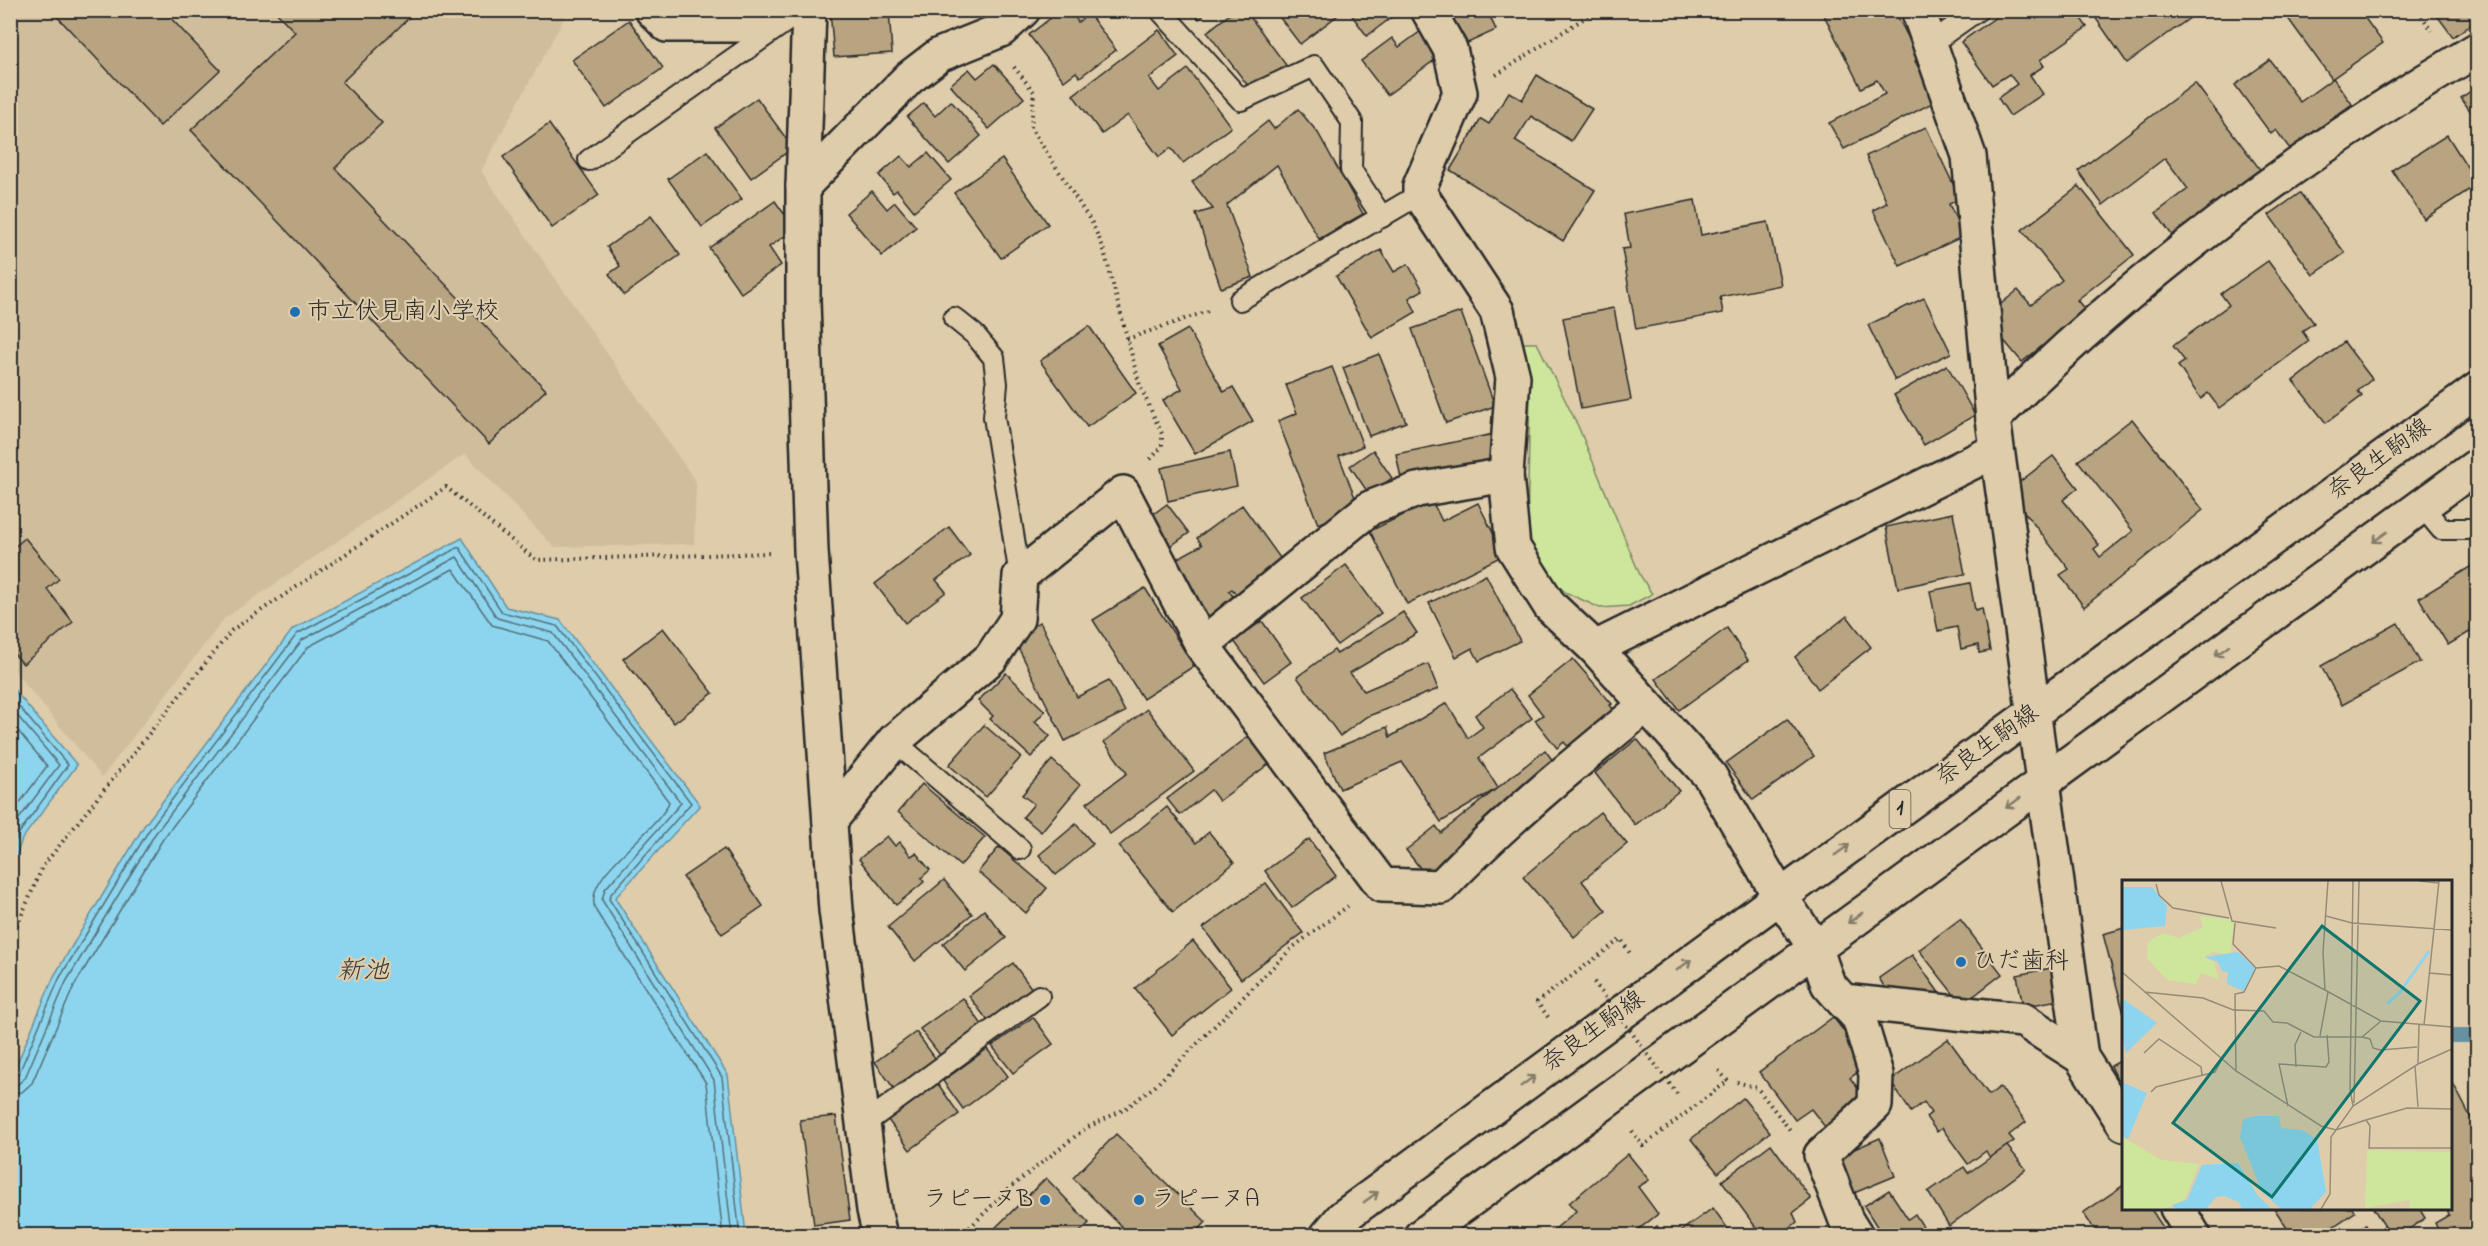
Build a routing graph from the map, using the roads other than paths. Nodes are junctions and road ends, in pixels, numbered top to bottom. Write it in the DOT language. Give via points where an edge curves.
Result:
graph roads {
  1 [pos="652,10"];
  2 [pos="793,10"];
  3 [pos="802,10"];
  4 [pos="809,10"];
  5 [pos="1023,10"];
  6 [pos="1160,10"];
  7 [pos="1428,10"];
  8 [pos="1918,10"];
  9 [pos="1978,10"];
  10 [pos="1930,44"];
  11 [pos="2478,49"];
  12 [pos="589,160"];
  13 [pos="803,186"];
  14 [pos="1420,194"];
  15 [pos="1382,217"];
  16 [pos="1240,300"];
  17 [pos="954,318"];
  18 [pos="2478,389"];
  19 [pos="1994,435"];
  20 [pos="2478,465"];
  21 [pos="1506,475"];
  22 [pos="2422,506"];
  23 [pos="2478,529"];
  24 [pos="1020,576"];
  25 [pos="1202,645"];
  26 [pos="1595,648"];
  27 [pos="1646,706"];
  28 [pos="2032,714"];
  29 [pos="894,741"];
  30 [pos="2041,782"];
  31 [pos="830,821"];
  32 [pos="1020,849"];
  33 [pos="1779,895"];
  34 [pos="1815,947"];
  35 [pos="1039,996"];
  36 [pos="1843,1001"];
  37 [pos="2081,1057"];
  38 [pos="2122,1121"];
  39 [pos="864,1124"];
  40 [pos="2178,1210"];
  41 [pos="880,1236"];
  42 [pos="1328,1236"];
  43 [pos="1421,1236"];
  44 [pos="1856,1236"];
  45 [pos="2194,1236"];
  1 -- 2 [label="street" via="667,25 743,25"];
  3 -- 12 [label="lane"];
  4 -- 13 [label="street"];
  5 -- 13 [label="street" via="1001,30 939,56 909,78"];
  6 -- 15 [label="lane" via="1241,100 1314,66 1352,122 1351,170"];
  7 -- 14 [label="street" via="1450,49 1460,93"];
  8 -- 10 [label="street"];
  9 -- 10 [label="lane"];
  10 -- 19 [label="street" via="1969,156"];
  11 -- 19 [label="street" via="2286,170 2231,211 2034,377"];
  13 -- 31 [label="street" via="811,551"];
  14 -- 15 [label="lane"];
  14 -- 21 [label="street" via="1497,311 1513,377"];
  15 -- 16 [label="lane"];
  17 -- 24 [label="lane" via="994,358 994,417"];
  18 -- 28 [label="street, 奈良生駒線 / 1"];
  19 -- 26 [label="street"];
  19 -- 28 [label="street"];
  20 -- 22 [label="street"];
  21 -- 25 [label="street" via="1417,490 1370,508"];
  21 -- 26 [label="street" via="1513,548 1550,606"];
  22 -- 23 [label="lane" via="2441,529"];
  22 -- 30 [label="street, one-way"];
  24 -- 25 [label="street" via="1123,493"];
  24 -- 29 [label="street" via="1017,620 991,658"];
  25 -- 27 [label="street" via="1381,884 1441,887 1498,829"];
  26 -- 27 [label="street"];
  27 -- 33 [label="street" via="1710,776"];
  28 -- 30 [label="street"];
  33 -- 28 [label="street, 奈良生駒線 / 1, one-way"];
  29 -- 31 [label="street"];
  29 -- 32 [label="lane"];
  30 -- 34 [label="street, one-way"];
  30 -- 37 [label="street"];
  31 -- 39 [label="street" via="836,910"];
  33 -- 34 [label="street"];
  42 -- 33 [label="street, 奈良生駒線 / 1, one-way" via="1343,1217"];
  34 -- 36 [label="street" via="1828,984"];
  34 -- 43 [label="street"];
  35 -- 39 [label="lane"];
  36 -- 37 [label="street" via="2023,1020"];
  36 -- 44 [label="street" via="1859,1018 1876,1074 1875,1105 1821,1155"];
  37 -- 38 [label="street"];
  39 -- 41 [label="street"];
  40 -- 45 [label="street"];
}
